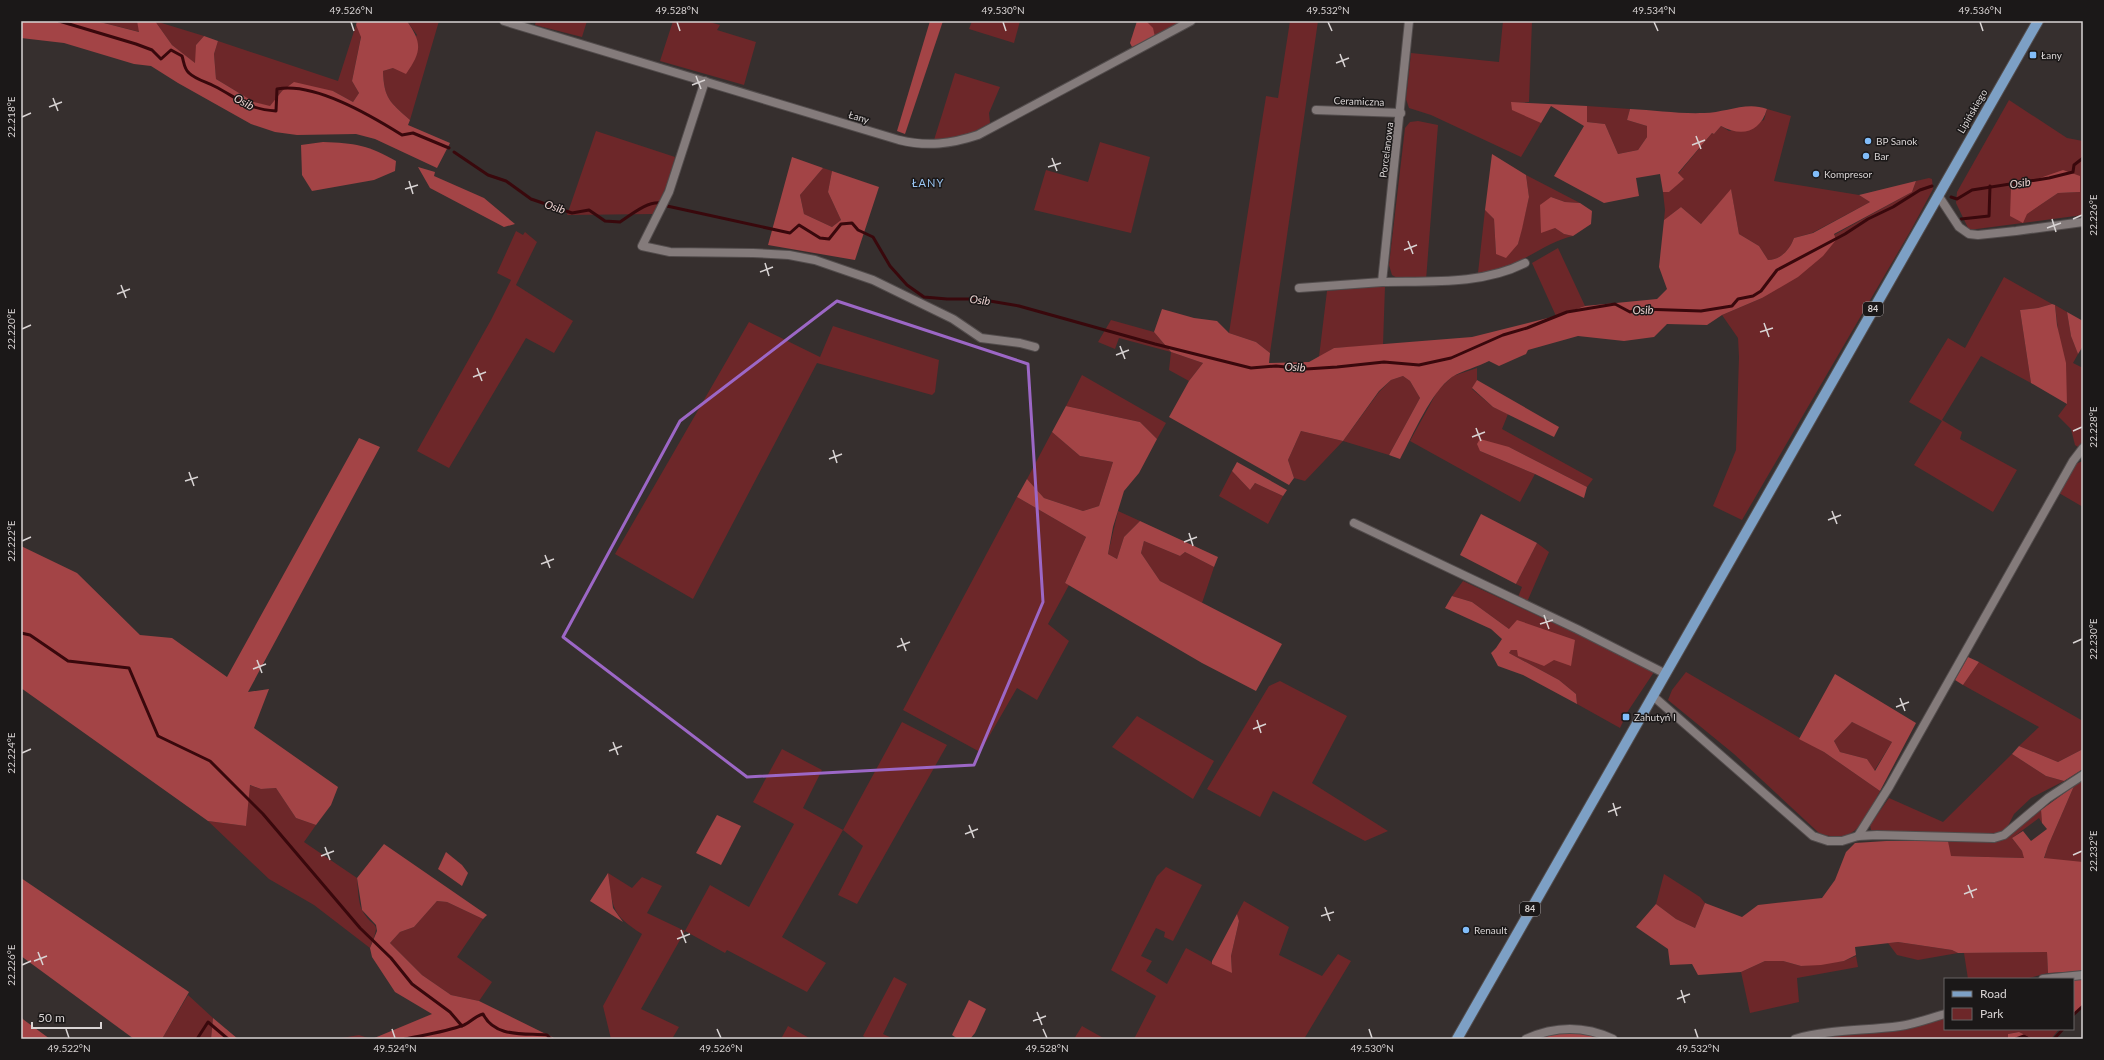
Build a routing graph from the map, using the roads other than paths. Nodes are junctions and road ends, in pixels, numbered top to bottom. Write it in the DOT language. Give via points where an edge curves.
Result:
graph roads {
  1 [pos="504,21"];
  2 [pos="1191,21"];
  3 [pos="1409,21"];
  4 [pos="2038,21"];
  5 [pos="704,81"];
  6 [pos="1316,110"];
  7 [pos="1401,113"];
  8 [pos="1938,195"];
  9 [pos="2083,222"];
  10 [pos="1525,263"];
  11 [pos="1382,282"];
  12 [pos="1299,288"];
  13 [pos="1035,347"];
  14 [pos="2083,448"];
  15 [pos="1354,523"];
  16 [pos="1666,674"];
  17 [pos="1653,696"];
  18 [pos="2083,775"];
  19 [pos="1858,836"];
  20 [pos="2083,975"];
  21 [pos="2053,978"];
  22 [pos="1944,1014"];
  23 [pos="1457,1039"];
  24 [pos="1526,1039"];
  25 [pos="1613,1039"];
  26 [pos="1795,1039"];
  1 -- 5 [label="street, Łany"];
  2 -- 5 [label="street, Łany" via="993,128 960,141 941,144 899,140"];
  3 -- 7 [label="street, Porcelanowa"];
  4 -- 8 [label="main road, Lipińskiego / 84"];
  5 -- 13 [label="street" via="669,192 642,246 670,252 760,253 815,260 873,280 953,319 981,338"];
  6 -- 7 [label="street, Ceramiczna"];
  7 -- 11 [label="street, Porcelanowa"];
  8 -- 9 [label="street" via="1959,227 1969,234"];
  8 -- 16 [label="main road, Lipińskiego / 84"];
  10 -- 11 [label="street" via="1507,272 1446,281"];
  11 -- 12 [label="street"];
  14 -- 19 [label="street" via="2012,567 1889,787"];
  15 -- 16 [label="street" via="1578,629"];
  16 -- 17 [label="main road, 84"];
  17 -- 19 [label="street" via="1813,836 1828,842"];
  17 -- 23 [label="main road, 84"];
  18 -- 19 [label="street" via="2048,798 2004,835 1994,838"];
  20 -- 21 [label="street"];
  22 -- 26 [label="street" via="1902,1026 1834,1030"];
  24 -- 25 [label="street" via="1565,1028 1586,1030"];
}
